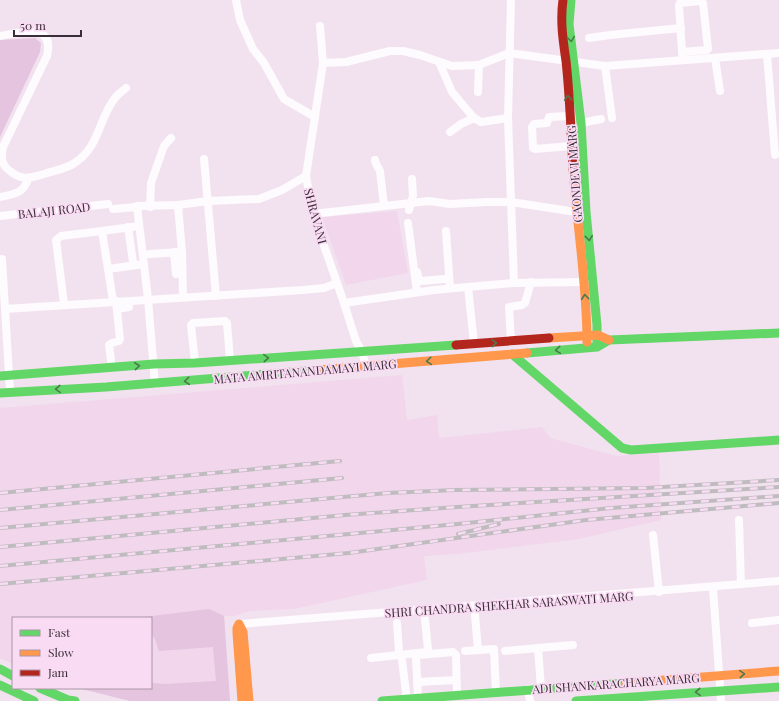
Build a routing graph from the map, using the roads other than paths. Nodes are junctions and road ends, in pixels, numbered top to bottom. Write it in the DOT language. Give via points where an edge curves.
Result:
graph roads {
  1 [pos="236,0"];
  2 [pos="511,0"];
  3 [pos="563,0"];
  4 [pos="571,0"];
  5 [pos="320,26"];
  6 [pos="681,28"];
  7 [pos="0,36"];
  8 [pos="589,38"];
  9 [pos="509,53"];
  10 [pos="779,53"];
  11 [pos="767,54"];
  12 [pos="683,56"];
  13 [pos="715,58"];
  14 [pos="439,62"];
  15 [pos="570,62"];
  16 [pos="323,63"];
  17 [pos="479,65"];
  18 [pos="605,66"];
  19 [pos="126,88"];
  20 [pos="720,91"];
  21 [pos="478,92"];
  22 [pos="569,116"];
  23 [pos="316,117"];
  24 [pos="474,118"];
  25 [pos="508,118"];
  26 [pos="612,118"];
  27 [pos="602,119"];
  28 [pos="581,122"];
  29 [pos="450,132"];
  30 [pos="171,138"];
  31 [pos="571,146"];
  32 [pos="776,152"];
  33 [pos="204,159"];
  34 [pos="375,160"];
  35 [pos="306,176"];
  36 [pos="28,179"];
  37 [pos="412,179"];
  38 [pos="0,198"];
  39 [pos="208,201"];
  40 [pos="511,202"];
  41 [pos="178,205"];
  42 [pos="384,206"];
  43 [pos="137,207"];
  44 [pos="150,207"];
  45 [pos="410,207"];
  46 [pos="576,212"];
  47 [pos="586,212"];
  48 [pos="313,214"];
  49 [pos="0,216"];
  50 [pos="408,223"];
  51 [pos="139,225"];
  52 [pos="116,227"];
  53 [pos="128,227"];
  54 [pos="102,231"];
  55 [pos="446,231"];
  56 [pos="178,252"];
  57 [pos="149,254"];
  58 [pos="2,259"];
  59 [pos="133,262"];
  60 [pos="144,264"];
  61 [pos="108,268"];
  62 [pos="176,274"];
  63 [pos="417,280"];
  64 [pos="444,280"];
  65 [pos="584,282"];
  66 [pos="337,283"];
  67 [pos="514,283"];
  68 [pos="531,284"];
  69 [pos="450,288"];
  70 [pos="468,289"];
  71 [pos="417,292"];
  72 [pos="216,296"];
  73 [pos="183,297"];
  74 [pos="148,299"];
  75 [pos="344,303"];
  76 [pos="64,304"];
  77 [pos="115,304"];
  78 [pos="129,307"];
  79 [pos="3,312"];
  80 [pos="779,333"];
  81 [pos="598,335"];
  82 [pos="586,336"];
  83 [pos="609,340"];
  84 [pos="511,342"];
  85 [pos="474,344"];
  86 [pos="587,347"];
  87 [pos="597,347"];
  88 [pos="362,352"];
  89 [pos="512,354"];
  90 [pos="230,360"];
  91 [pos="194,363"];
  92 [pos="154,364"];
  93 [pos="366,366"];
  94 [pos="112,368"];
  95 [pos="4,375"];
  96 [pos="155,384"];
  97 [pos="10,391"];
  98 [pos="0,393"];
  99 [pos="779,440"];
  100 [pos="739,520"];
  101 [pos="734,528"];
  102 [pos="653,535"];
  103 [pos="779,581"];
  104 [pos="740,584"];
  105 [pos="713,588"];
  106 [pos="659,592"];
  107 [pos="475,615"];
  108 [pos="425,619"];
  109 [pos="779,620"];
  110 [pos="397,623"];
  111 [pos="752,623"];
  112 [pos="239,624"];
  113 [pos="573,646"];
  114 [pos="538,648"];
  115 [pos="494,649"];
  116 [pos="478,650"];
  117 [pos="465,651"];
  118 [pos="401,654"];
  119 [pos="371,658"];
  120 [pos="0,669"];
  121 [pos="779,671"];
  122 [pos="12,675"];
  123 [pos="720,676"];
  124 [pos="456,680"];
  125 [pos="417,682"];
  126 [pos="0,685"];
  127 [pos="779,687"];
  128 [pos="541,688"];
  129 [pos="42,689"];
  130 [pos="528,689"];
  131 [pos="721,690"];
  132 [pos="496,692"];
  133 [pos="457,696"];
  134 [pos="57,698"];
  135 [pos="418,698"];
  136 [pos="407,700"];
  137 [pos="34,701"];
  138 [pos="75,701"];
  139 [pos="242,701"];
  140 [pos="249,701"];
  141 [pos="382,701"];
  142 [pos="530,701"];
  143 [pos="576,701"];
  144 [pos="721,701"];
  1 -- 23 [label="street" via="240,20 253,49 284,99"];
  2 -- 9 [label="street"];
  3 -- 15 [label="main road, GAONDEVI MARG" via="563,46"];
  4 -- 15 [label="main road, GAONDEVI MARG, one-way"];
  5 -- 16 [label="street, SHRAVANI"];
  6 -- 8 [label="street"];
  6 -- 12 [label="street"];
  6 -- 12 [label="street" via="680,3 702,2 708,49"];
  7 -- 36 [label="street" via="38,32 48,42 47,56 2,153 2,161 6,168"];
  9 -- 15 [label="street"];
  9 -- 17 [label="street"];
  9 -- 25 [label="street"];
  10 -- 11 [label="street"];
  11 -- 13 [label="street"];
  11 -- 32 [label="street"];
  12 -- 13 [label="street"];
  12 -- 18 [label="street"];
  13 -- 20 [label="street"];
  14 -- 16 [label="street" via="403,51 390,51 346,62"];
  14 -- 17 [label="street" via="452,66"];
  14 -- 24 [label="street" via="452,92"];
  15 -- 18 [label="street"];
  22 -- 15 [label="main road, GAONDEVI MARG, one-way"];
  15 -- 28 [label="main road, GAONDEVI MARG"];
  16 -- 23 [label="street, SHRAVANI"];
  17 -- 21 [label="street"];
  18 -- 26 [label="street"];
  19 -- 36 [label="street" via="115,97 97,137 86,154 72,165"];
  22 -- 31 [label="main road, GAONDEVI MARG"];
  22 -- 31 [label="street" via="549,117 547,123 534,124 532,127 535,149"];
  23 -- 35 [label="street, SHRAVANI"];
  24 -- 25 [label="street" via="481,122"];
  24 -- 29 [label="street"];
  25 -- 40 [label="street"];
  27 -- 28 [label="street"];
  28 -- 47 [label="main road, GAONDEVI MARG"];
  30 -- 44 [label="street" via="164,146 151,182"];
  31 -- 46 [label="main road, GAONDEVI MARG"];
  33 -- 39 [label="street"];
  34 -- 42 [label="street" via="380,171"];
  35 -- 39 [label="street, BALAJI ROAD" via="282,190 259,199"];
  35 -- 48 [label="street, SHRAVANI"];
  36 -- 38 [label="street" via="22,190"];
  37 -- 45 [label="street" via="413,196"];
  39 -- 41 [label="street, BALAJI ROAD"];
  39 -- 72 [label="street"];
  40 -- 45 [label="street" via="450,204 430,201"];
  40 -- 46 [label="street"];
  40 -- 67 [label="street"];
  41 -- 44 [label="street, BALAJI ROAD"];
  41 -- 56 [label="street"];
  42 -- 45 [label="street"];
  42 -- 48 [label="street"];
  43 -- 44 [label="street, BALAJI ROAD"];
  43 -- 49 [label="street, BALAJI ROAD" via="111,206"];
  43 -- 51 [label="street"];
  46 -- 47 [label="street"];
  46 -- 65 [label="main road, GAONDEVI MARG"];
  47 -- 81 [label="main road, GAONDEVI MARG, one-way"];
  48 -- 66 [label="street, SHRAVANI"];
  50 -- 63 [label="street"];
  51 -- 52 [label="street"];
  51 -- 53 [label="street"];
  51 -- 60 [label="street"];
  53 -- 54 [label="street"];
  53 -- 59 [label="street"];
  54 -- 61 [label="street"];
  54 -- 76 [label="street" via="61,236 56,240"];
  55 -- 69 [label="street"];
  56 -- 57 [label="street"];
  56 -- 62 [label="street"];
  56 -- 73 [label="street"];
  58 -- 79 [label="street"];
  60 -- 61 [label="street"];
  60 -- 74 [label="street"];
  61 -- 77 [label="street"];
  63 -- 64 [label="street"];
  63 -- 71 [label="street"];
  65 -- 68 [label="street"];
  82 -- 65 [label="main road, GAONDEVI MARG, one-way"];
  66 -- 72 [label="street" via="324,288"];
  66 -- 75 [label="street, SHRAVANI"];
  67 -- 68 [label="street"];
  67 -- 70 [label="street"];
  68 -- 70 [label="street"];
  68 -- 84 [label="street" via="525,303 509,307"];
  69 -- 70 [label="street"];
  69 -- 71 [label="street"];
  70 -- 85 [label="street"];
  71 -- 75 [label="street"];
  72 -- 73 [label="street"];
  73 -- 74 [label="street"];
  74 -- 77 [label="street"];
  74 -- 92 [label="street"];
  75 -- 88 [label="street, SHRAVANI"];
  76 -- 77 [label="street"];
  76 -- 79 [label="street"];
  77 -- 78 [label="street"];
  77 -- 94 [label="street" via="120,339 109,345"];
  79 -- 95 [label="street"];
  80 -- 83 [label="main road, MATA AMRITANANDAMAYI MARG"];
  81 -- 82 [label="main road, MATA AMRITANANDAMAYI MARG"];
  81 -- 83 [label="main road, MATA AMRITANANDAMAYI MARG"];
  81 -- 87 [label="main road, GAONDEVI MARG"];
  82 -- 84 [label="main road, MATA AMRITANANDAMAYI MARG"];
  82 -- 86 [label="main road, GAONDEVI MARG"];
  83 -- 87 [label="main road, MATA AMRITANANDAMAYI MARG"];
  85 -- 84 [label="main road, MATA AMRITANANDAMAYI MARG, one-way"];
  85 -- 88 [label="main road, MATA AMRITANANDAMAYI MARG"];
  86 -- 87 [label="main road, MATA AMRITANANDAMAYI MARG"];
  86 -- 89 [label="main road, MATA AMRITANANDAMAYI MARG, one-way"];
  90 -- 88 [label="main road, MATA AMRITANANDAMAYI MARG, one-way"];
  88 -- 93 [label="street, SHRAVANI"];
  89 -- 93 [label="main road, MATA AMRITANANDAMAYI MARG, one-way"];
  89 -- 99 [label="main road" via="622,448 631,450"];
  90 -- 91 [label="main road, MATA AMRITANANDAMAYI MARG"];
  90 -- 91 [label="street" via="225,321 193,323 191,325"];
  91 -- 92 [label="main road, MATA AMRITANANDAMAYI MARG"];
  94 -- 92 [label="main road, MATA AMRITANANDAMAYI MARG, one-way"];
  92 -- 96 [label="street"];
  93 -- 96 [label="main road, MATA AMRITANANDAMAYI MARG, one-way"];
  94 -- 95 [label="main road, MATA AMRITANANDAMAYI MARG"];
  95 -- 97 [label="street"];
  96 -- 97 [label="main road, MATA AMRITANANDAMAYI MARG, one-way"];
  97 -- 98 [label="main road, MATA AMRITANANDAMAYI MARG"];
  100 -- 104 [label="street"];
  101 -- 104 [label="street"];
  102 -- 106 [label="street"];
  103 -- 104 [label="street, SHRI CHANDRA SHEKHAR SARASWATI MARG"];
  104 -- 105 [label="street, SHRI CHANDRA SHEKHAR SARASWATI MARG"];
  105 -- 106 [label="street, SHRI CHANDRA SHEKHAR SARASWATI MARG"];
  105 -- 123 [label="street"];
  106 -- 112 [label="street, SHRI CHANDRA SHEKHAR SARASWATI MARG"];
  107 -- 116 [label="street"];
  108 -- 118 [label="street" via="427,652"];
  109 -- 111 [label="street"];
  110 -- 118 [label="street"];
  112 -- 139 [label="main road" via="237,633"];
  112 -- 140 [label="main road" via="243,632"];
  113 -- 114 [label="street"];
  114 -- 115 [label="street"];
  114 -- 128 [label="street"];
  115 -- 116 [label="street"];
  115 -- 132 [label="street"];
  116 -- 117 [label="street"];
  118 -- 119 [label="street"];
  118 -- 136 [label="street"];
  120 -- 122 [label="main road"];
  123 -- 121 [label="main road, ADI SHANKARACHARYA MARG, one-way"];
  123 -- 128 [label="main road, ADI SHANKARACHARYA MARG"];
  123 -- 131 [label="street"];
  124 -- 125 [label="street"];
  124 -- 125 [label="street" via="456,655 453,652 418,655"];
  124 -- 133 [label="street"];
  125 -- 135 [label="street"];
  126 -- 137 [label="main road"];
  127 -- 131 [label="main road, ADI SHANKARACHARYA MARG"];
  128 -- 130 [label="main road, ADI SHANKARACHARYA MARG"];
  129 -- 134 [label="main road"];
  130 -- 132 [label="main road, ADI SHANKARACHARYA MARG"];
  130 -- 142 [label="street"];
  131 -- 143 [label="main road, ADI SHANKARACHARYA MARG, one-way"];
  131 -- 144 [label="street"];
  132 -- 133 [label="main road, ADI SHANKARACHARYA MARG"];
  133 -- 135 [label="main road, ADI SHANKARACHARYA MARG"];
  134 -- 138 [label="main road"];
  135 -- 136 [label="main road, ADI SHANKARACHARYA MARG"];
  136 -- 141 [label="main road, ADI SHANKARACHARYA MARG"];
}
